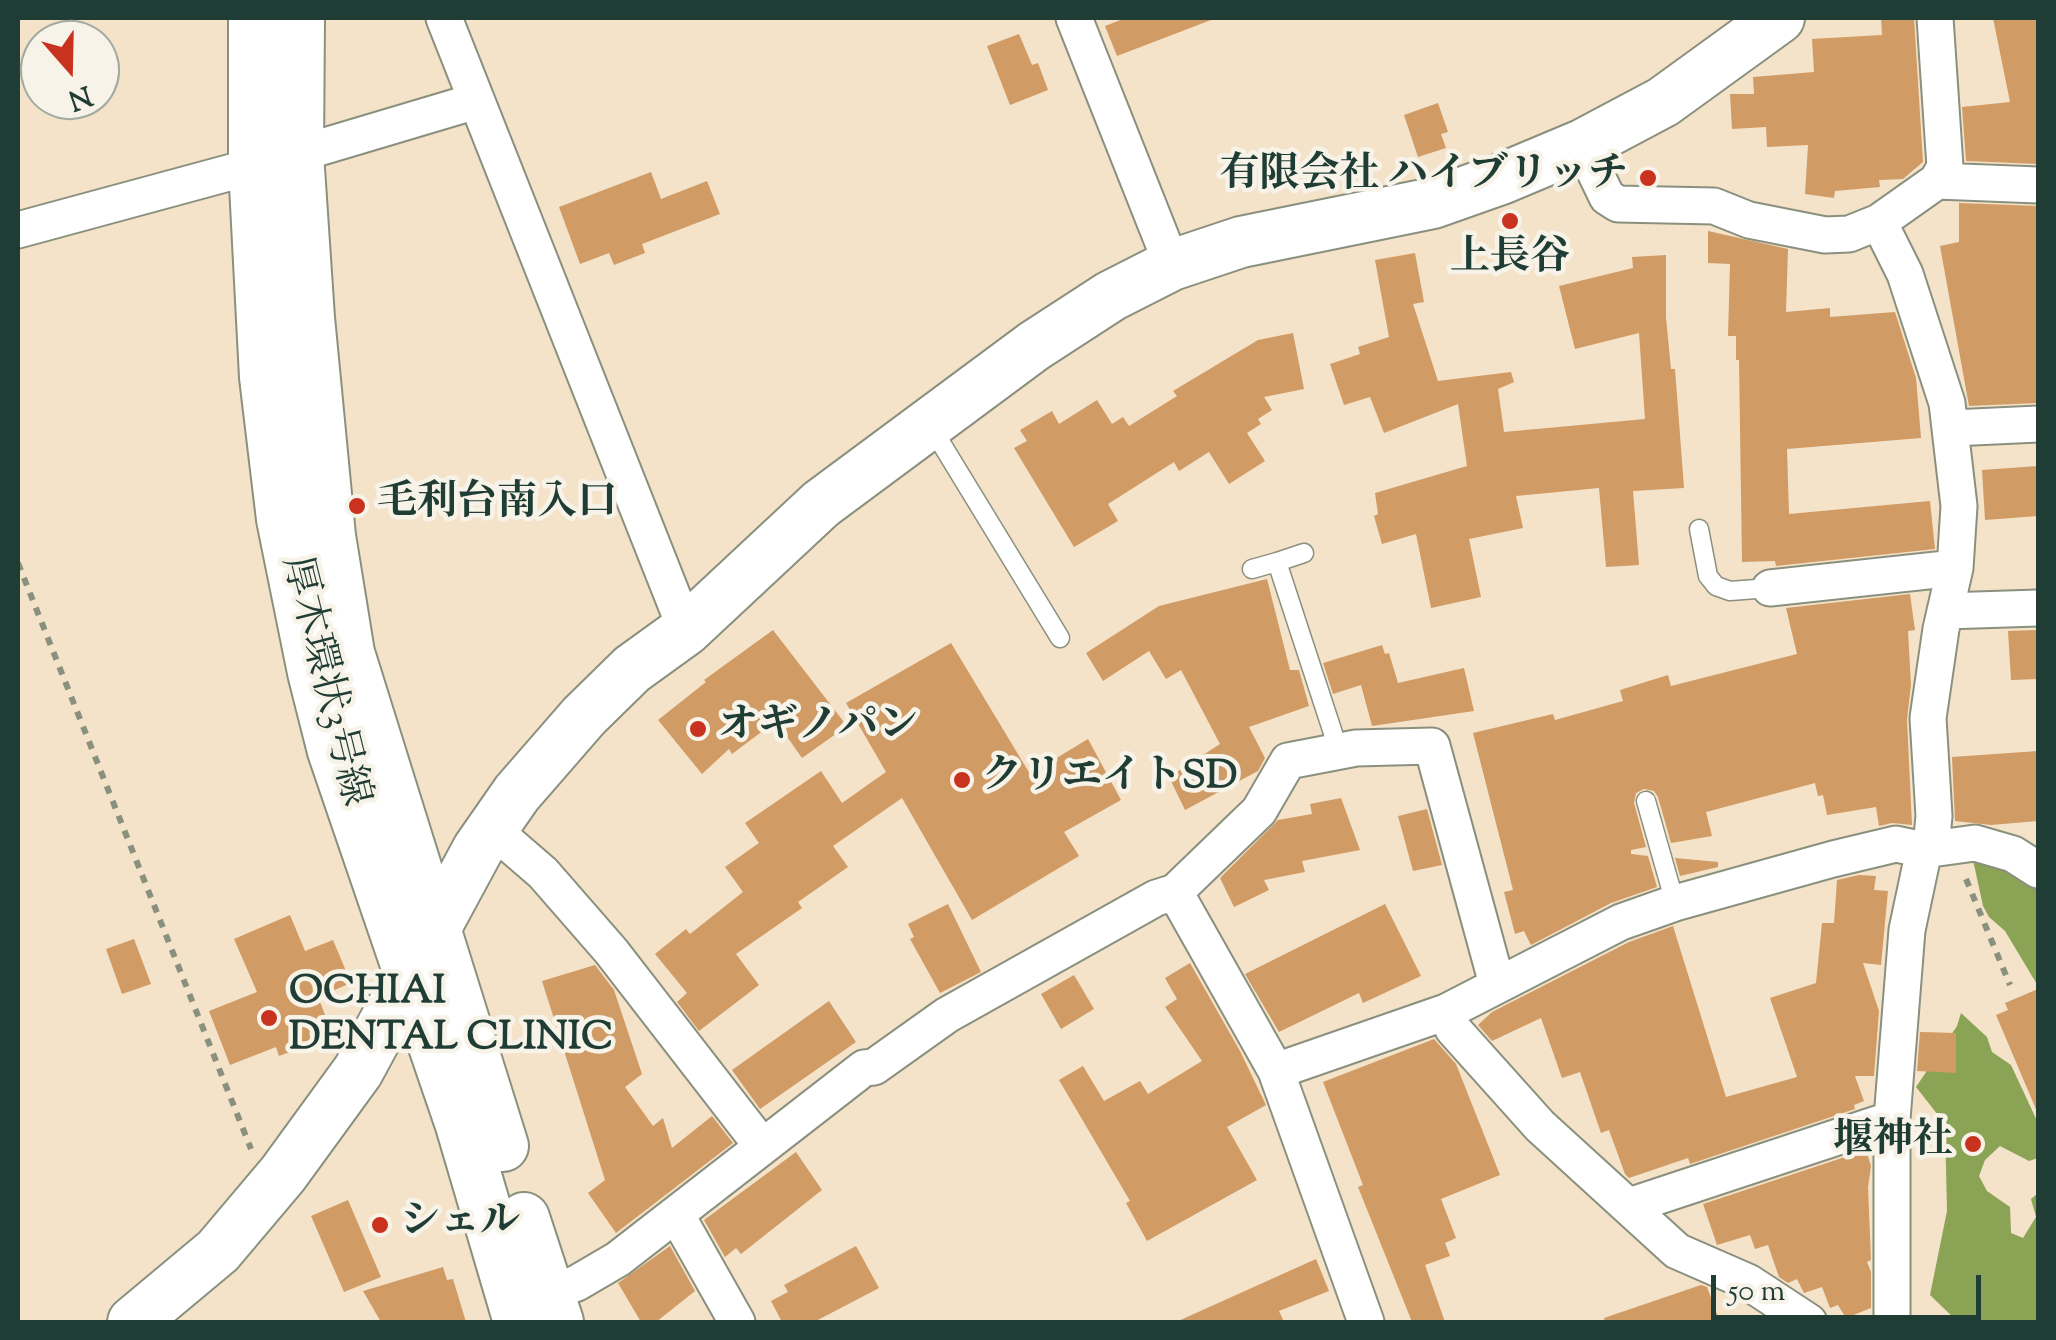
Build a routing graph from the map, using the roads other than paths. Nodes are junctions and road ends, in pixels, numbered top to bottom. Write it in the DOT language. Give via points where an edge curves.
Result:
graph roads {
  1 [pos="254,18"];
  2 [pos="299,18"];
  3 [pos="444,18"];
  4 [pos="1074,18"];
  5 [pos="1779,18"];
  6 [pos="1935,18"];
  7 [pos="476,101"];
  8 [pos="1582,145"];
  9 [pos="276,160"];
  10 [pos="1937,181"];
  11 [pos="2038,185"];
  12 [pos="1879,222"];
  13 [pos="18,230"];
  14 [pos="1172,265"];
  15 [pos="930,424"];
  16 [pos="2038,424"];
  17 [pos="1952,428"];
  18 [pos="1700,528"];
  19 [pos="1304,553"];
  20 [pos="1277,562"];
  21 [pos="1954,568"];
  22 [pos="1252,569"];
  23 [pos="1770,588"];
  24 [pos="2038,608"];
  25 [pos="1945,612"];
  26 [pos="686,630"];
  27 [pos="1060,638"];
  28 [pos="1335,752"];
  29 [pos="1646,800"];
  30 [pos="491,828"];
  31 [pos="1938,848"];
  32 [pos="2038,870"];
  33 [pos="1175,892"];
  34 [pos="1675,903"];
  35 [pos="434,930"];
  36 [pos="409,978"];
  37 [pos="1497,984"];
  38 [pos="1446,1012"];
  39 [pos="1276,1071"];
  40 [pos="1892,1119"];
  41 [pos="762,1146"];
  42 [pos="1629,1206"];
  43 [pos="676,1214"];
  44 [pos="161,1307"];
  45 [pos="542,1313"];
  46 [pos="737,1322"];
  47 [pos="1366,1322"];
  48 [pos="1809,1322"];
  49 [pos="1892,1322"];
  1 -- 9 [label="street, 厚木環状3号線"];
  2 -- 9 [label="street, 厚木環状3号線"];
  3 -- 7 [label="street"];
  4 -- 14 [label="street"];
  5 -- 8 [label="street" via="1663,102"];
  6 -- 10 [label="street" via="1945,168"];
  7 -- 9 [label="street"];
  7 -- 26 [label="street"];
  8 -- 12 [label="street" via="1607,197 1618,204 1714,206 1825,235"];
  8 -- 14 [label="street" via="1433,203 1241,242"];
  9 -- 13 [label="street"];
  9 -- 35 [label="street, 厚木環状3号線" via="349,653"];
  9 -- 36 [label="street, 厚木環状3号線" via="265,377 282,519 333,750"];
  10 -- 11 [label="street"];
  10 -- 12 [label="street"];
  12 -- 17 [label="street" via="1918,309"];
  14 -- 15 [label="street" via="1065,326"];
  15 -- 26 [label="street" via="821,504"];
  15 -- 27 [label="lane"];
  16 -- 17 [label="street"];
  17 -- 21 [label="street" via="1960,506"];
  18 -- 23 [label="lane" via="1708,576 1716,586"];
  19 -- 20 [label="lane"];
  20 -- 22 [label="lane"];
  20 -- 28 [label="lane"];
  21 -- 23 [label="street"];
  21 -- 25 [label="street"];
  24 -- 25 [label="street"];
  25 -- 31 [label="street" via="1928,718 1932,837"];
  26 -- 30 [label="street" via="584,716"];
  28 -- 33 [label="street" via="1288,761 1259,811"];
  28 -- 37 [label="street" via="1432,746"];
  29 -- 34 [label="lane"];
  30 -- 35 [label="street"];
  30 -- 41 [label="street" via="543,873 611,951"];
  31 -- 32 [label="street" via="1975,843"];
  31 -- 34 [label="street" via="1896,844"];
  31 -- 40 [label="street" via="1907,930"];
  33 -- 39 [label="street"];
  33 -- 41 [label="street" via="947,1015"];
  34 -- 37 [label="street" via="1621,922"];
  35 -- 36 [label="street"];
  35 -- 45 [label="street, 厚木環状3号線"];
  36 -- 44 [label="street" via="358,1071 283,1174"];
  36 -- 45 [label="street, 厚木環状3号線" via="461,1125"];
  37 -- 38 [label="street"];
  38 -- 39 [label="street"];
  38 -- 42 [label="street" via="1453,1029 1540,1126"];
  39 -- 47 [label="street"];
  40 -- 42 [label="street"];
  40 -- 49 [label="street"];
  41 -- 43 [label="street"];
  42 -- 48 [label="street" via="1677,1251 1748,1282"];
  43 -- 45 [label="street"];
  43 -- 46 [label="street"];
}
